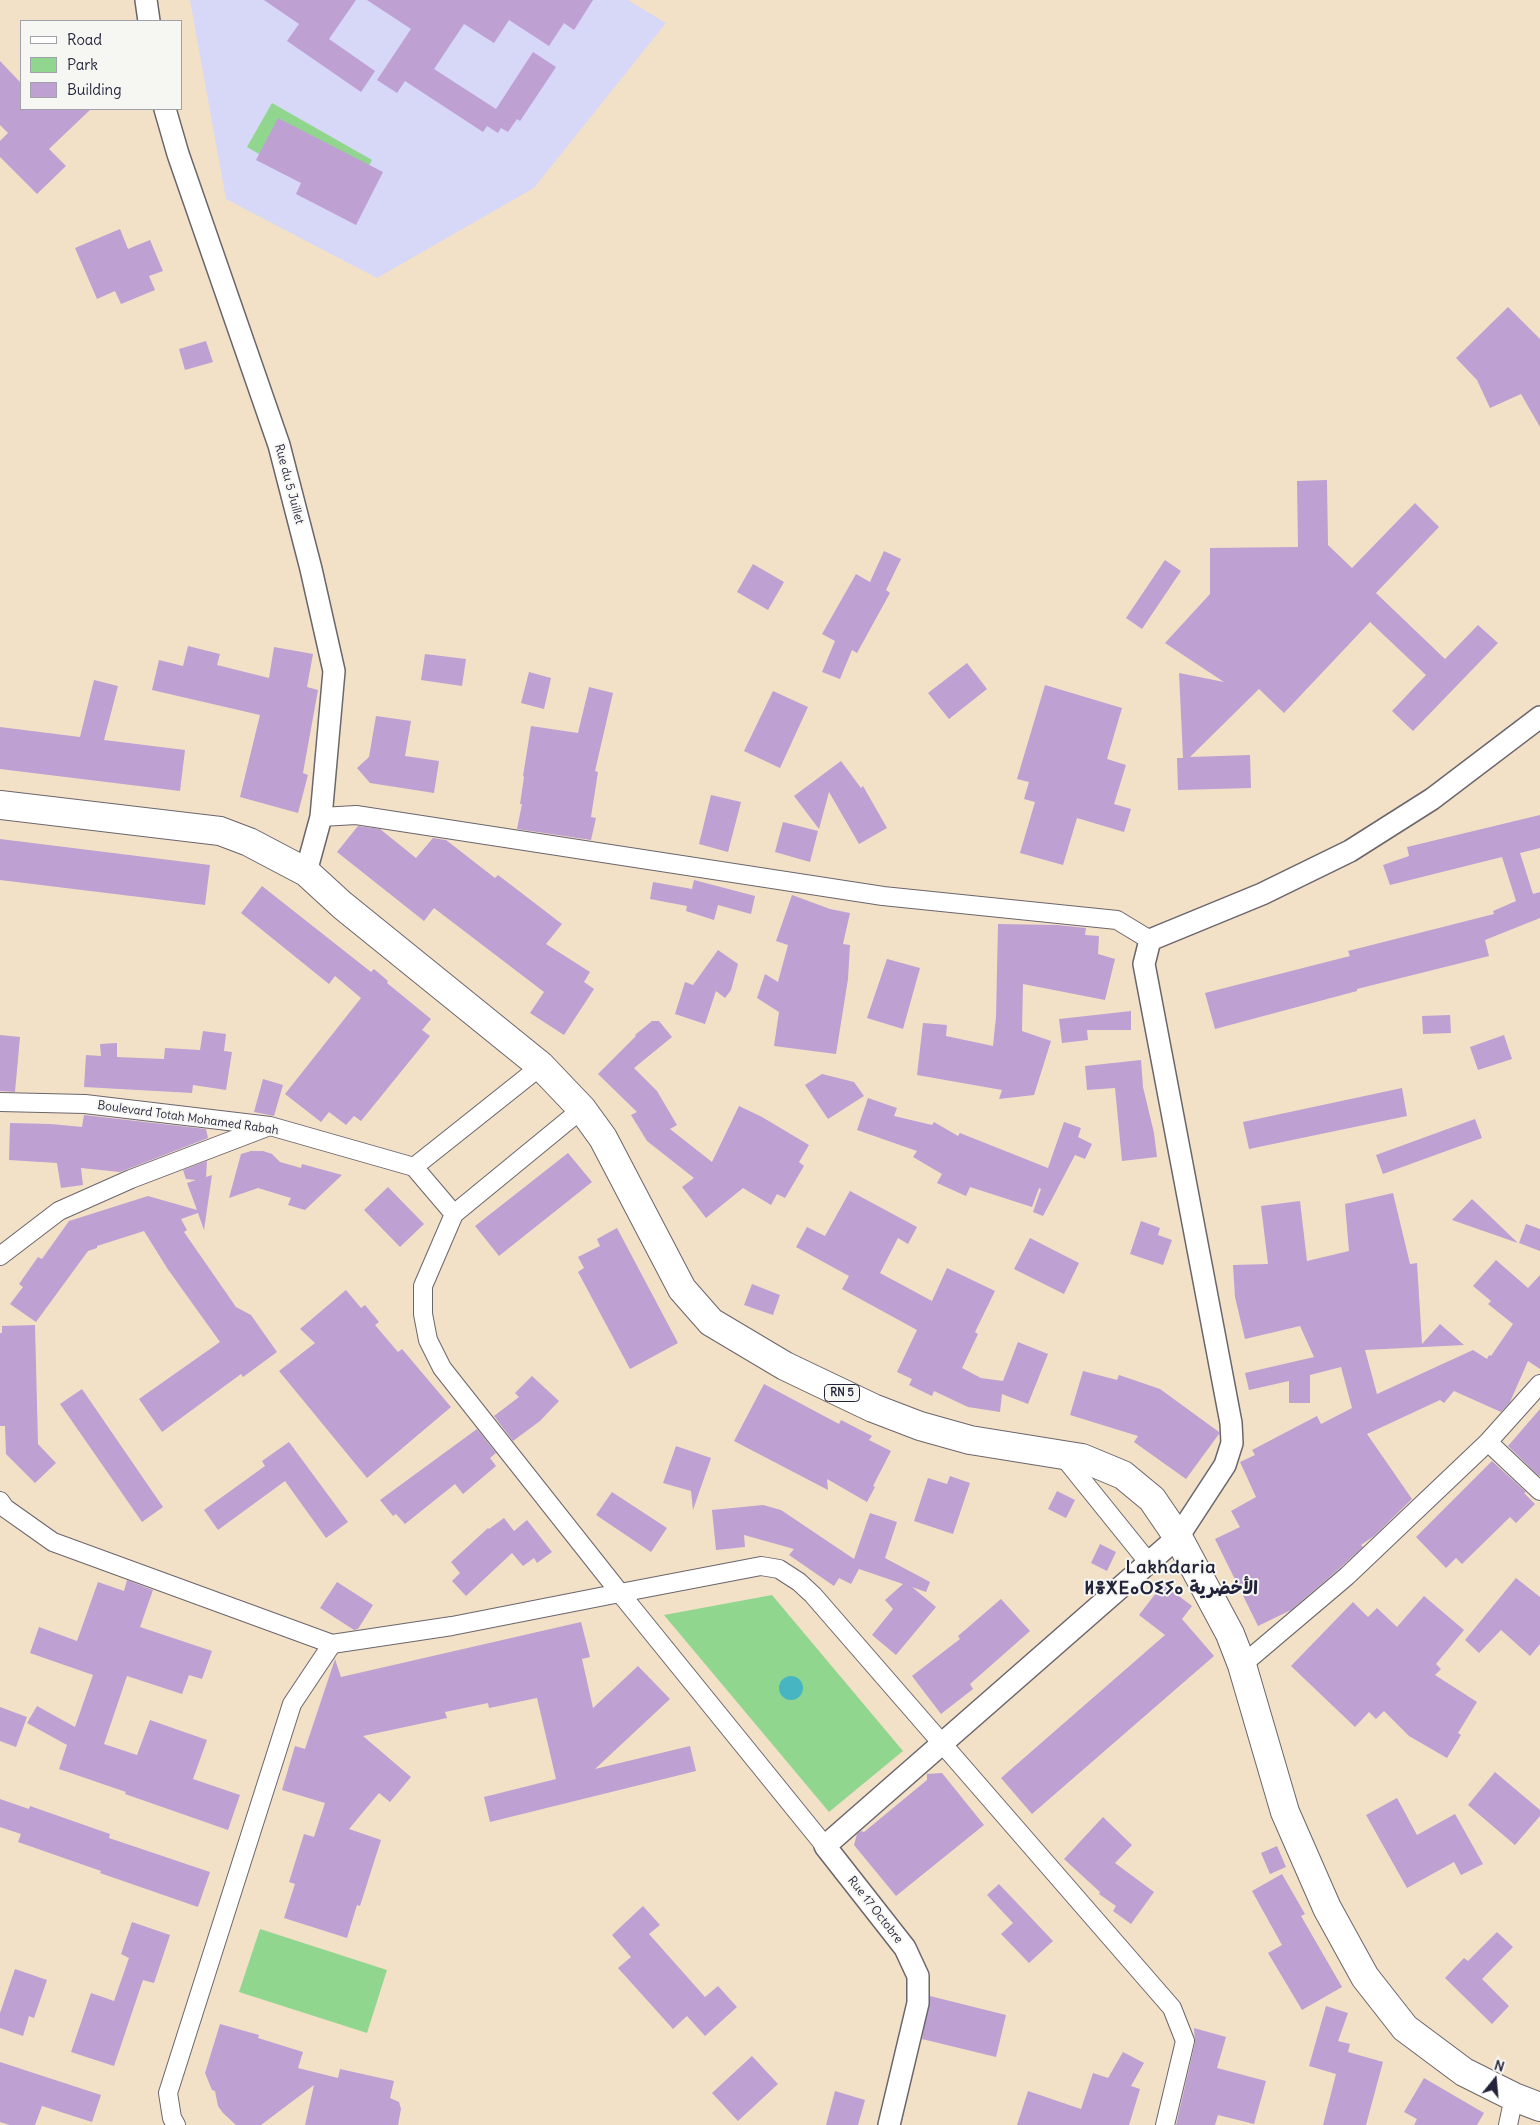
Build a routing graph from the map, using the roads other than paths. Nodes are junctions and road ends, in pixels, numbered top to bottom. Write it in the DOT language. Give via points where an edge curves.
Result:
graph roads {
  1 [pos="146,0"];
  2 [pos="149,20"];
  3 [pos="164,110"];
  4 [pos="1540,717"];
  5 [pos="0,805"];
  6 [pos="321,817"];
  7 [pos="306,872"];
  8 [pos="1150,940"];
  9 [pos="541,1066"];
  10 [pos="0,1102"];
  11 [pos="582,1108"];
  12 [pos="270,1126"];
  13 [pos="414,1168"];
  14 [pos="454,1214"];
  15 [pos="0,1256"];
  16 [pos="1540,1384"];
  17 [pos="1488,1442"];
  18 [pos="1062,1455"];
  19 [pos="1540,1492"];
  20 [pos="0,1501"];
  21 [pos="1178,1537"];
  22 [pos="1149,1563"];
  23 [pos="620,1592"];
  24 [pos="332,1644"];
  25 [pos="1242,1665"];
  26 [pos="942,1744"];
  27 [pos="824,1846"];
  28 [pos="1514,2097"];
  29 [pos="1540,2107"];
  30 [pos="176,2125"];
  31 [pos="889,2125"];
  32 [pos="1165,2125"];
  33 [pos="1508,2125"];
  1 -- 2 [label="street"];
  3 -- 6 [label="street, Rue du 5 Juillet" via="279,445 334,671"];
  4 -- 8 [label="street" via="1432,799 1350,851 1262,894"];
  5 -- 7 [label="main road, RN 5" via="220,831 249,842"];
  6 -- 7 [label="street, Rue du 5 Juillet"];
  6 -- 8 [label="street" via="356,815 883,896 1117,920"];
  7 -- 9 [label="main road, RN 5" via="342,905"];
  8 -- 21 [label="street" via="1144,964 1231,1423 1232,1443 1225,1465"];
  9 -- 11 [label="main road, RN 5"];
  9 -- 13 [label="street"];
  10 -- 12 [label="street, Boulevard Totah Mohamed Rabah" via="85,1104"];
  11 -- 14 [label="street"];
  11 -- 18 [label="main road, RN 5" via="603,1138 682,1289 711,1322 785,1366 873,1408 920,1426 970,1440"];
  12 -- 13 [label="street, Boulevard Totah Mohamed Rabah"];
  12 -- 15 [label="street" via="131,1179 59,1211"];
  13 -- 14 [label="street"];
  14 -- 23 [label="street" via="423,1286 423,1314 428,1340 442,1368 463,1397"];
  16 -- 17 [label="street"];
  17 -- 19 [label="street"];
  17 -- 25 [label="street" via="1347,1576"];
  18 -- 21 [label="main road, RN 5" via="1082,1458 1123,1475 1152,1499"];
  18 -- 22 [label="street"];
  20 -- 24 [label="street" via="53,1542"];
  21 -- 22 [label="street"];
  21 -- 25 [label="main road, RN 5" via="1230,1634"];
  22 -- 26 [label="street"];
  23 -- 24 [label="street" via="452,1626"];
  23 -- 26 [label="street" via="761,1566 778,1569 813,1595"];
  23 -- 27 [label="street"];
  24 -- 30 [label="street" via="292,1704 168,2093"];
  25 -- 28 [label="main road, RN 5" via="1285,1812 1327,1908 1365,1977 1405,2028 1464,2072"];
  26 -- 27 [label="street"];
  26 -- 32 [label="street" via="1172,2008 1185,2041"];
  27 -- 31 [label="street, Rue 17 Octobre" via="906,1948 918,1976 918,2003"];
  28 -- 29 [label="main road, RN 5"];
  28 -- 33 [label="street"];
}
